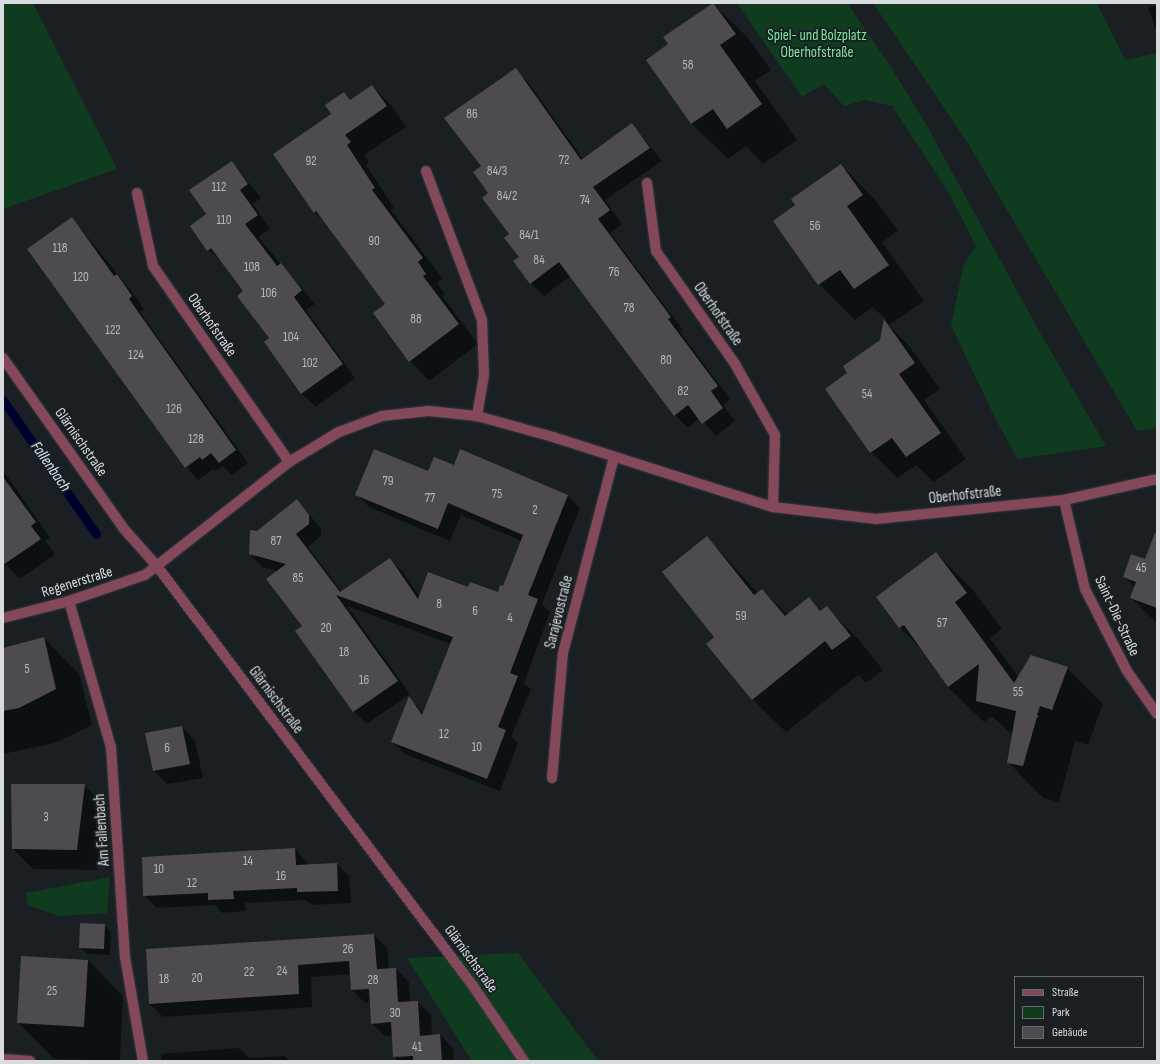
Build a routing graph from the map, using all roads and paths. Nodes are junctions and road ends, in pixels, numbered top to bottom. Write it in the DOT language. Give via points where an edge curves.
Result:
graph roads {
  1 [pos="426,171"];
  2 [pos="646,183"];
  3 [pos="137,193"];
  4 [pos="3,358"];
  5 [pos="477,416"];
  6 [pos="614,457"];
  7 [pos="289,462"];
  8 [pos="1157,478"];
  9 [pos="1064,500"];
  10 [pos="773,507"];
  11 [pos="157,566"];
  12 [pos="69,601"];
  13 [pos="3,618"];
  14 [pos="1157,714"];
  15 [pos="552,778"];
  16 [pos="3,1059"];
  17 [pos="30,1061"];
  18 [pos="143,1061"];
  19 [pos="524,1061"];
  1 -- 5 [label="street" via="482,320 484,375"];
  2 -- 10 [label="street, Oberhofstraße" via="656,251 735,364 775,435"];
  3 -- 7 [label="street, Oberhofstraße" via="153,266"];
  4 -- 11 [label="street, Glärnischstraße" via="124,529"];
  5 -- 6 [label="street, Oberhofstraße"];
  5 -- 7 [label="street, Oberhofstraße" via="429,411 382,416 339,432"];
  6 -- 10 [label="street, Oberhofstraße"];
  6 -- 15 [label="street, Sarajevostraße" via="563,653"];
  7 -- 11 [label="street, Oberhofstraße"];
  8 -- 9 [label="street, Oberhofstraße"];
  9 -- 10 [label="street, Oberhofstraße" via="876,519"];
  9 -- 14 [label="street, Saint-Die-Straße" via="1085,589 1127,671"];
  11 -- 12 [label="street, Regenerstraße" via="138,577"];
  11 -- 19 [label="street, Glärnischstraße" via="463,974"];
  12 -- 13 [label="street, Regenerstraße"];
  12 -- 18 [label="street, Am Fallenbach" via="111,747 125,957"];
  16 -- 17 [label="street"];
}
